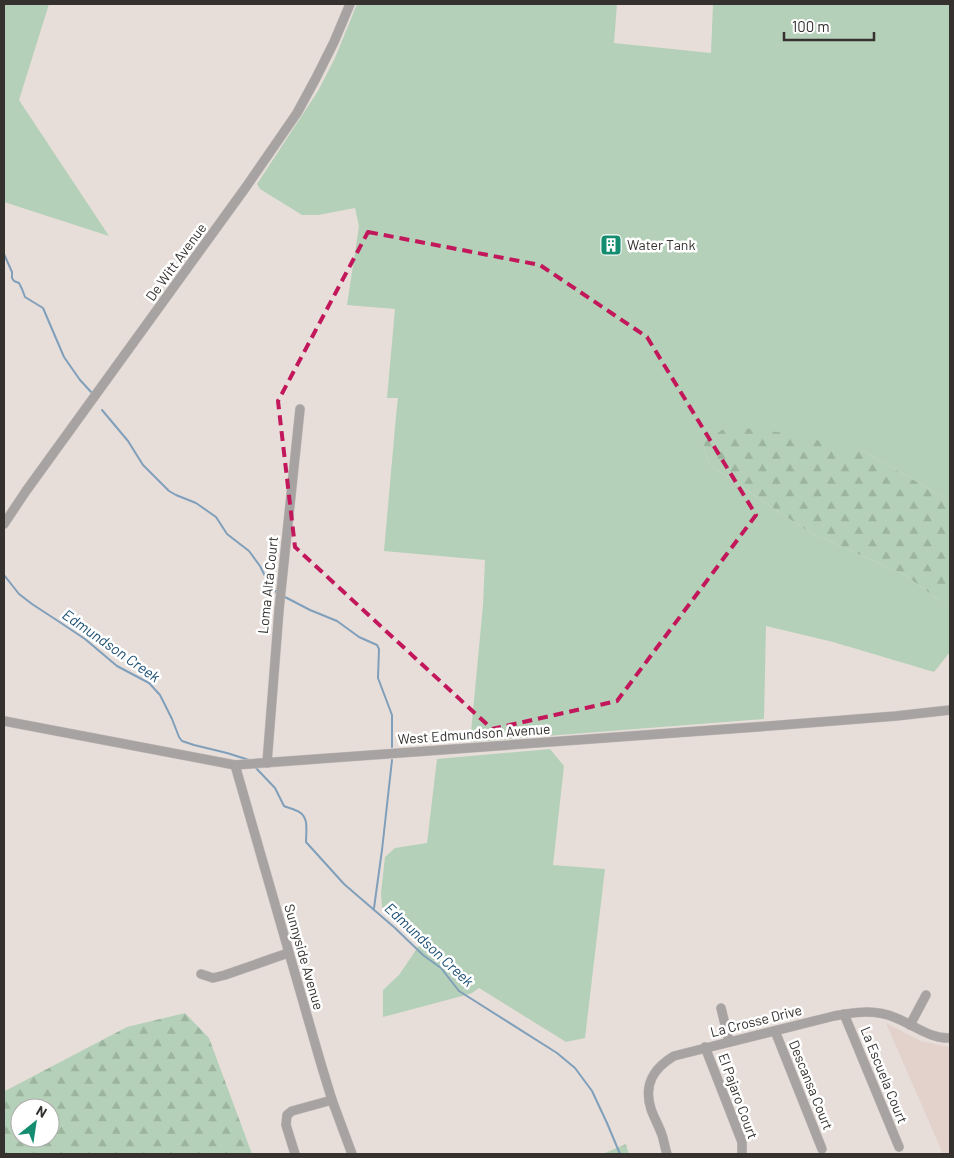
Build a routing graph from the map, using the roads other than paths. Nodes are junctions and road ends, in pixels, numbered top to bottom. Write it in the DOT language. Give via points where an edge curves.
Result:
graph roads {
  1 [pos="350,4"];
  2 [pos="300,409"];
  3 [pos="4,524"];
  4 [pos="950,710"];
  5 [pos="4,721"];
  6 [pos="267,763"];
  7 [pos="235,765"];
  8 [pos="288,953"];
  9 [pos="201,974"];
  10 [pos="926,995"];
  11 [pos="721,1008"];
  12 [pos="844,1014"];
  13 [pos="910,1025"];
  14 [pos="775,1031"];
  15 [pos="950,1038"];
  16 [pos="730,1042"];
  17 [pos="705,1047"];
  18 [pos="332,1100"];
  19 [pos="899,1147"];
  20 [pos="822,1149"];
  21 [pos="295,1154"];
  22 [pos="352,1154"];
  23 [pos="667,1154"];
  24 [pos="742,1154"];
  1 -- 3 [label="street, De Witt Avenue" via="297,113"];
  2 -- 6 [label="street, Loma Alta Court"];
  4 -- 6 [label="street, West Edmundson Avenue"];
  5 -- 7 [label="street, West Edmundson Avenue"];
  6 -- 7 [label="street, West Edmundson Avenue"];
  7 -- 8 [label="street, Sunnyside Avenue"];
  8 -- 9 [label="street" via="213,978"];
  8 -- 18 [label="street, Sunnyside Avenue"];
  10 -- 13 [label="street"];
  11 -- 16 [label="street"];
  12 -- 13 [label="street, La Crosse Drive" via="874,1012"];
  12 -- 14 [label="street, La Crosse Drive"];
  12 -- 19 [label="street, La Escuela Court"];
  13 -- 15 [label="street, La Crosse Drive" via="923,1032"];
  14 -- 16 [label="street, La Crosse Drive"];
  14 -- 20 [label="street, Descansa Court"];
  16 -- 17 [label="street, La Crosse Drive"];
  17 -- 23 [label="street, La Crosse Drive" via="674,1056 663,1063 650,1082 650,1108"];
  17 -- 24 [label="street, El Pajaro Court" via="742,1142"];
  18 -- 21 [label="street" via="292,1111 287,1116 286,1125"];
  18 -- 22 [label="street, Sunnyside Avenue"];
}
